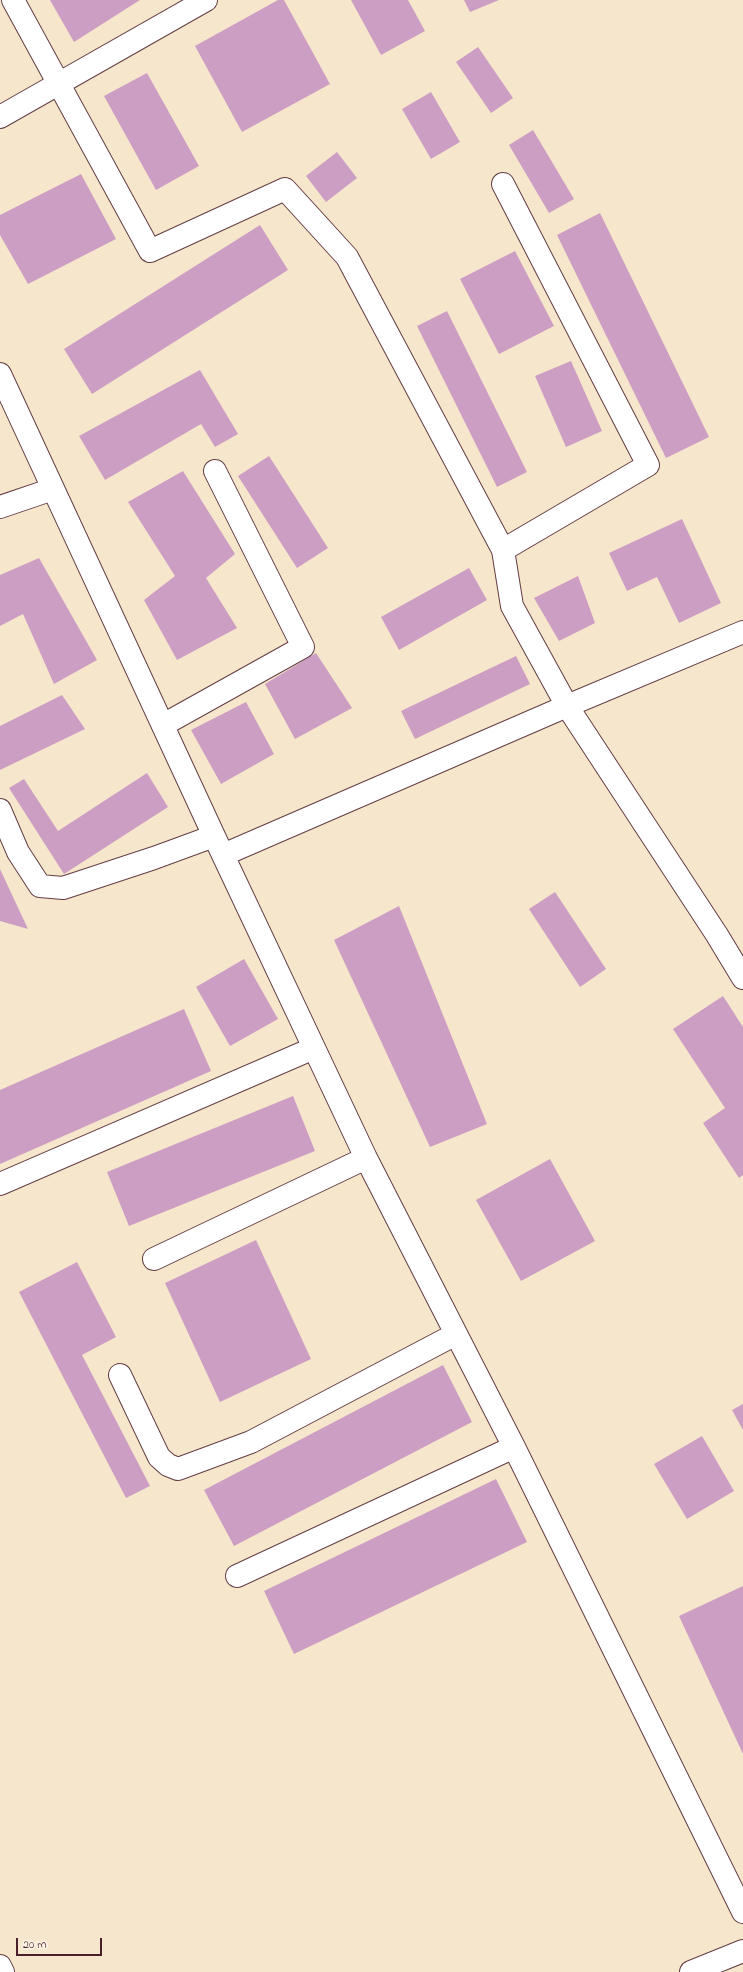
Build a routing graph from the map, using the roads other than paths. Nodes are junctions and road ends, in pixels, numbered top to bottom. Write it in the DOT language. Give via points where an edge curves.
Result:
graph roads {
  1 [pos="13,0"];
  2 [pos="206,0"];
  3 [pos="58,85"];
  4 [pos="0,117"];
  5 [pos="503,184"];
  6 [pos="0,374"];
  7 [pos="214,471"];
  8 [pos="53,489"];
  9 [pos="0,507"];
  10 [pos="503,550"];
  11 [pos="743,632"];
  12 [pos="567,706"];
  13 [pos="163,725"];
  14 [pos="0,810"];
  15 [pos="214,836"];
  16 [pos="223,855"];
  17 [pos="743,978"];
  18 [pos="314,1048"];
  19 [pos="366,1158"];
  20 [pos="0,1184"];
  21 [pos="154,1259"];
  22 [pos="456,1334"];
  23 [pos="120,1375"];
  24 [pos="514,1447"];
  25 [pos="237,1576"];
  26 [pos="743,1912"];
  27 [pos="743,1951"];
  28 [pos="0,1966"];
  29 [pos="3,1972"];
  30 [pos="691,1972"];
  1 -- 3 [label="street"];
  2 -- 3 [label="street"];
  3 -- 4 [label="street"];
  3 -- 10 [label="street" via="150,252 285,189 347,257"];
  5 -- 10 [label="street" via="648,465"];
  6 -- 8 [label="street"];
  7 -- 13 [label="street" via="303,647"];
  8 -- 9 [label="street"];
  8 -- 13 [label="street"];
  10 -- 12 [label="street" via="512,606"];
  11 -- 12 [label="street"];
  12 -- 16 [label="street"];
  12 -- 17 [label="street"];
  13 -- 15 [label="street"];
  14 -- 15 [label="street" via="18,852 40,886 63,888"];
  15 -- 16 [label="street"];
  16 -- 18 [label="street"];
  18 -- 19 [label="street"];
  18 -- 20 [label="street"];
  19 -- 21 [label="street"];
  19 -- 22 [label="street"];
  22 -- 23 [label="street" via="251,1442 178,1469 168,1465 159,1456"];
  22 -- 24 [label="street"];
  24 -- 25 [label="street"];
  24 -- 26 [label="street"];
  27 -- 30 [label="street"];
  28 -- 29 [label="street"];
}
